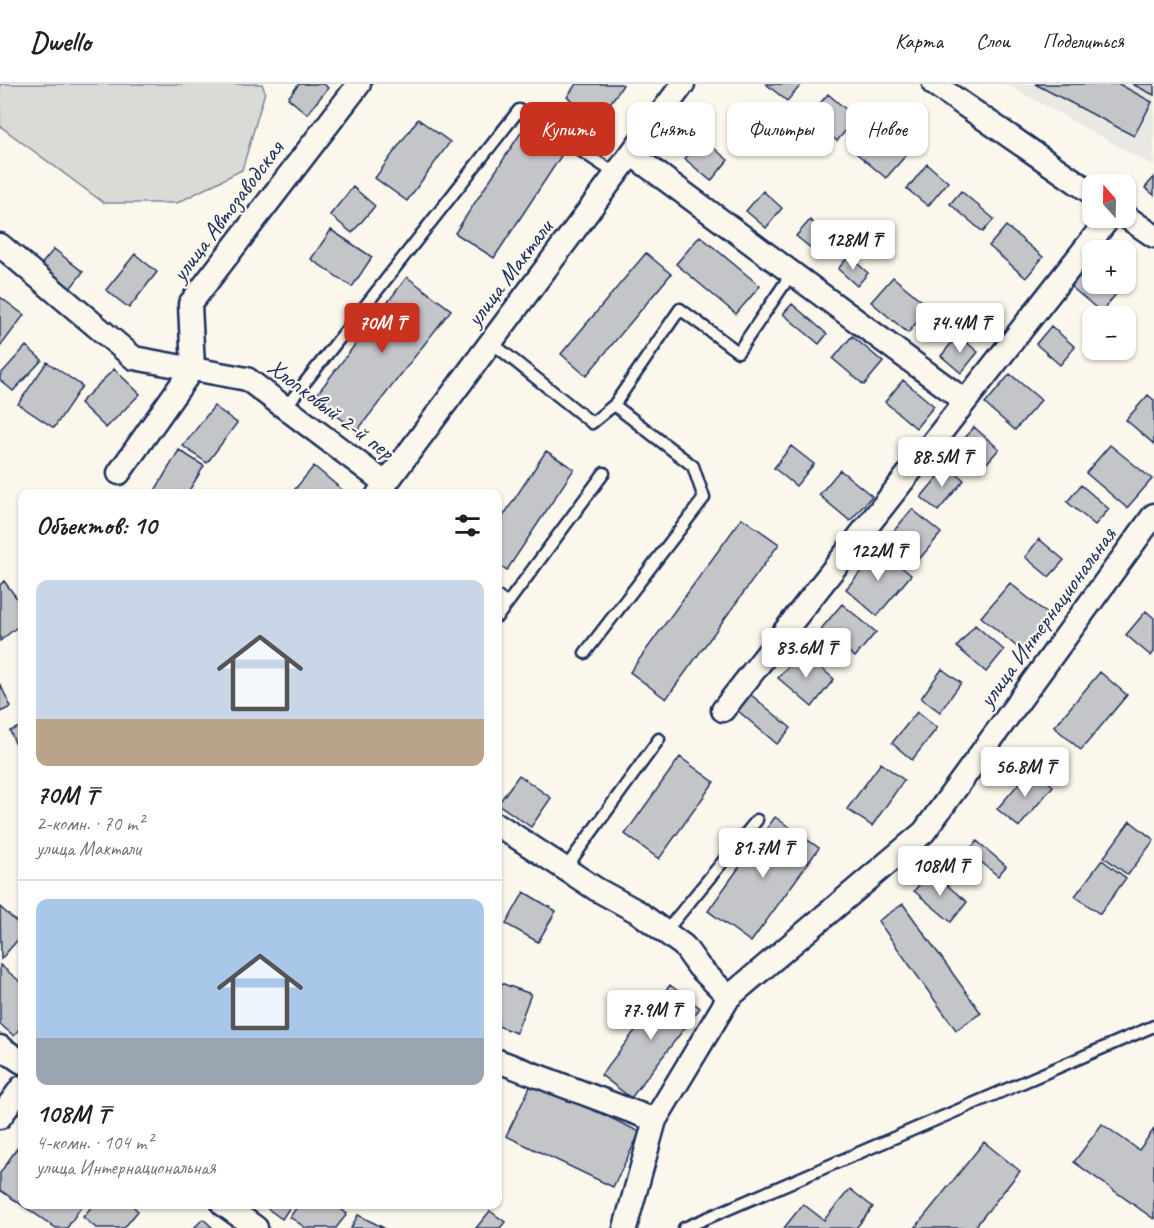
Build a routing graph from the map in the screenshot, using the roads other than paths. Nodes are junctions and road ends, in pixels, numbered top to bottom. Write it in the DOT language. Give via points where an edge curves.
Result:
graph roads {
  1 [pos="359,84"];
  2 [pos="683,84"];
  3 [pos="934,84"];
  4 [pos="670,102"];
  5 [pos="630,156"];
  6 [pos="634,156"];
  7 [pos="616,174"];
  8 [pos="1082,186"];
  9 [pos="1136,224"];
  10 [pos="1101,228"];
  11 [pos="1154,236"];
  12 [pos="0,245"];
  13 [pos="792,273"];
  14 [pos="490,342"];
  15 [pos="193,368"];
  16 [pos="965,401"];
  17 [pos="614,405"];
  18 [pos="285,408"];
  19 [pos="119,473"];
  20 [pos="604,473"];
  21 [pos="381,488"];
  22 [pos="1154,514"];
  23 [pos="502,600"];
  24 [pos="585,652"];
  25 [pos="723,710"];
  26 [pos="659,739"];
  27 [pos="757,820"];
  28 [pos="502,828"];
  29 [pos="565,869"];
  30 [pos="665,932"];
  31 [pos="729,997"];
  32 [pos="1154,1026"];
  33 [pos="0,1047"];
  34 [pos="18,1059"];
  35 [pos="502,1063"];
  36 [pos="18,1092"];
  37 [pos="0,1117"];
  38 [pos="655,1120"];
  39 [pos="230,1209"];
  40 [pos="256,1228"];
  41 [pos="625,1228"];
  42 [pos="684,1228"];
  1 -- 15 [label="street, улица Автозаводская" via="190,304"];
  2 -- 4 [label="street, улица Мактали"];
  3 -- 8 [label="street"];
  5 -- 7 [label="street, улица Мактали"];
  6 -- 13 [label="street"];
  7 -- 14 [label="street, улица Мактали"];
  7 -- 18 [label="lane" via="519,110"];
  9 -- 11 [label="street"];
  10 -- 16 [label="street"];
  12 -- 15 [label="street, Хлопковый 2-й пер" via="134,358"];
  13 -- 16 [label="street"];
  13 -- 17 [label="lane" via="738,352 680,309"];
  14 -- 17 [label="lane" via="592,423"];
  14 -- 21 [label="street, улица Мактали"];
  15 -- 18 [label="street, Хлопковый 2-й пер" via="247,379"];
  15 -- 19 [label="street"];
  16 -- 25 [label="street"];
  17 -- 24 [label="lane" via="693,466 704,498"];
  18 -- 21 [label="street, Хлопковый 2-й пер"];
  20 -- 23 [label="lane"];
  22 -- 31 [label="street, улица Интернациональная" via="924,832"];
  26 -- 29 [label="lane"];
  27 -- 30 [label="lane"];
  28 -- 29 [label="street"];
  29 -- 30 [label="street"];
  30 -- 31 [label="street" via="684,946"];
  31 -- 38 [label="street, улица Интернациональная"];
  32 -- 42 [label="lane"];
  33 -- 34 [label="street"];
  35 -- 38 [label="street"];
  36 -- 37 [label="street"];
  38 -- 41 [label="street, улица Интернациональная"];
  39 -- 40 [label="street"];
}
